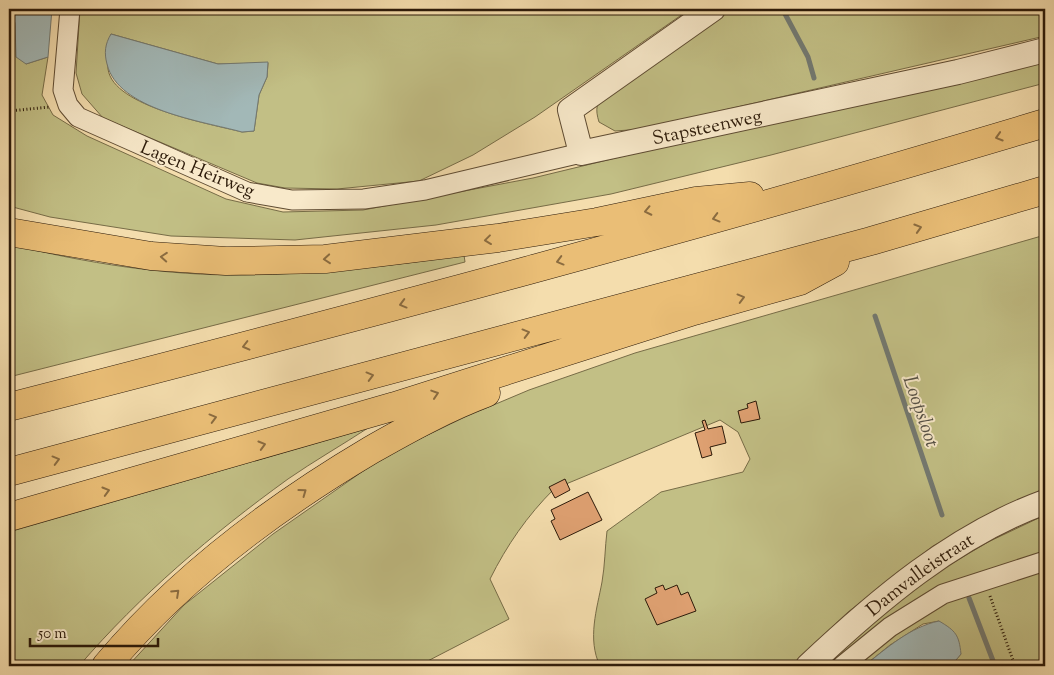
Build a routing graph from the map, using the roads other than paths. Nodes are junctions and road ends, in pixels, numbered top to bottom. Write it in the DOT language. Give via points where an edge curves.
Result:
graph roads {
  1 [pos="70,9"];
  2 [pos="713,9"];
  3 [pos="1045,50"];
  4 [pos="1045,123"];
  5 [pos="581,153"];
  6 [pos="831,187"];
  7 [pos="1045,190"];
  8 [pos="9,232"];
  9 [pos="871,241"];
  10 [pos="694,311"];
  11 [pos="9,407"];
  12 [pos="9,472"];
  13 [pos="1045,502"];
  14 [pos="9,517"];
  15 [pos="1045,561"];
  16 [pos="106,666"];
  17 [pos="808,666"];
  18 [pos="842,666"];
  1 -- 5 [label="street, Lagen Heirweg" via="63,90 68,105 78,117 247,192 292,200 364,199 425,190"];
  2 -- 5 [label="street" via="570,110"];
  3 -- 5 [label="street, Stapsteenweg" via="958,72"];
  4 -- 6 [label="highway, one-way"];
  6 -- 8 [label="highway, one-way" via="696,201 507,237 325,259 226,261 151,256"];
  6 -- 11 [label="highway, one-way" via="281,337"];
  9 -- 7 [label="highway, one-way"];
  10 -- 9 [label="highway, one-way" via="800,281"];
  12 -- 9 [label="highway, one-way"];
  14 -- 10 [label="highway, one-way" via="395,406"];
  16 -- 10 [label="highway, one-way" via="171,597 222,552 318,481 404,431 476,397 586,357"];
  13 -- 17 [label="street, Damvalleistraat" via="984,531 922,568 846,630"];
  15 -- 18 [label="street, Damvalleistraat" via="943,594 918,608"];
}
